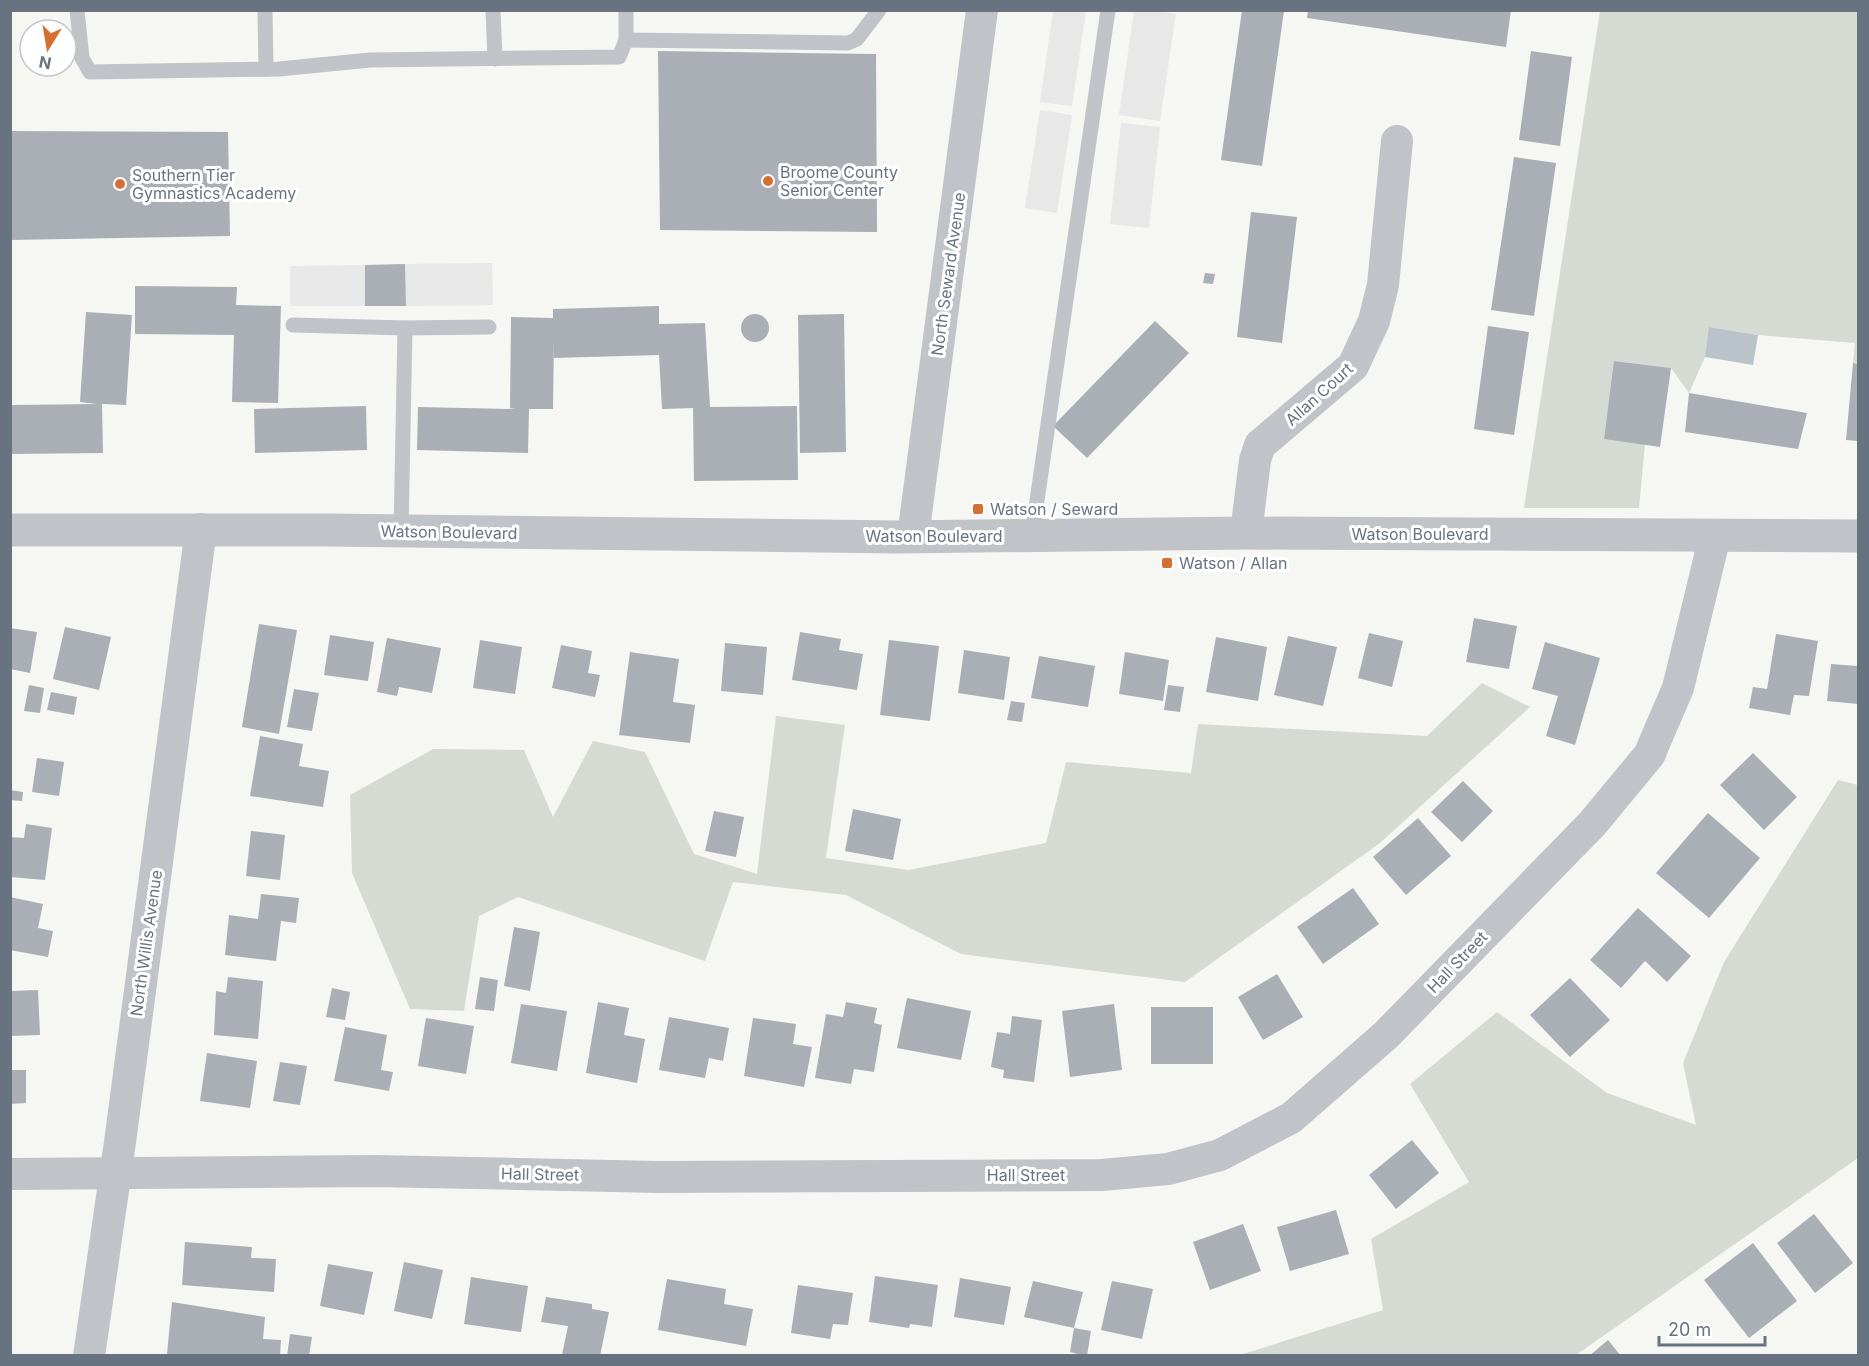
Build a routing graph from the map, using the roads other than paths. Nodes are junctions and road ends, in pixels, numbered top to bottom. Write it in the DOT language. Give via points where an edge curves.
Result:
graph roads {
  1 [pos="77,10"];
  2 [pos="265,10"];
  3 [pos="493,10"];
  4 [pos="626,10"];
  5 [pos="879,10"];
  6 [pos="982,10"];
  7 [pos="1108,10"];
  8 [pos="626,40"];
  9 [pos="495,59"];
  10 [pos="266,69"];
  11 [pos="1397,141"];
  12 [pos="293,325"];
  13 [pos="489,327"];
  14 [pos="405,328"];
  15 [pos="201,529"];
  16 [pos="10,530"];
  17 [pos="401,532"];
  18 [pos="1246,533"];
  19 [pos="1032,535"];
  20 [pos="1715,536"];
  21 [pos="1858,536"];
  22 [pos="913,537"];
  23 [pos="116,1173"];
  24 [pos="10,1174"];
  25 [pos="89,1356"];
  1 -- 10 [label="lane" via="82,58 90,72"];
  2 -- 10 [label="lane"];
  3 -- 9 [label="lane"];
  4 -- 8 [label="lane"];
  5 -- 8 [label="lane" via="857,39 848,43"];
  6 -- 22 [label="street, North Seward Avenue"];
  7 -- 19 [label="lane"];
  8 -- 9 [label="lane" via="618,57"];
  9 -- 10 [label="lane" via="370,60"];
  11 -- 18 [label="street, Allan Court" via="1383,285 1374,321 1353,366 1260,445"];
  12 -- 14 [label="lane"];
  13 -- 14 [label="lane"];
  14 -- 17 [label="lane"];
  15 -- 16 [label="street, Watson Boulevard"];
  15 -- 17 [label="street, Watson Boulevard"];
  15 -- 23 [label="street, North Willis Avenue"];
  17 -- 22 [label="street, Watson Boulevard"];
  18 -- 19 [label="street, Watson Boulevard"];
  18 -- 20 [label="street, Watson Boulevard"];
  19 -- 22 [label="street, Watson Boulevard"];
  20 -- 21 [label="street, Watson Boulevard"];
  20 -- 23 [label="street, Hall Street" via="1678,688 1650,754 1592,824 1386,1035 1291,1118 1220,1155 1168,1168 1102,1175"];
  23 -- 24 [label="street, Hall Street"];
  23 -- 25 [label="street, North Willis Avenue"];
}
